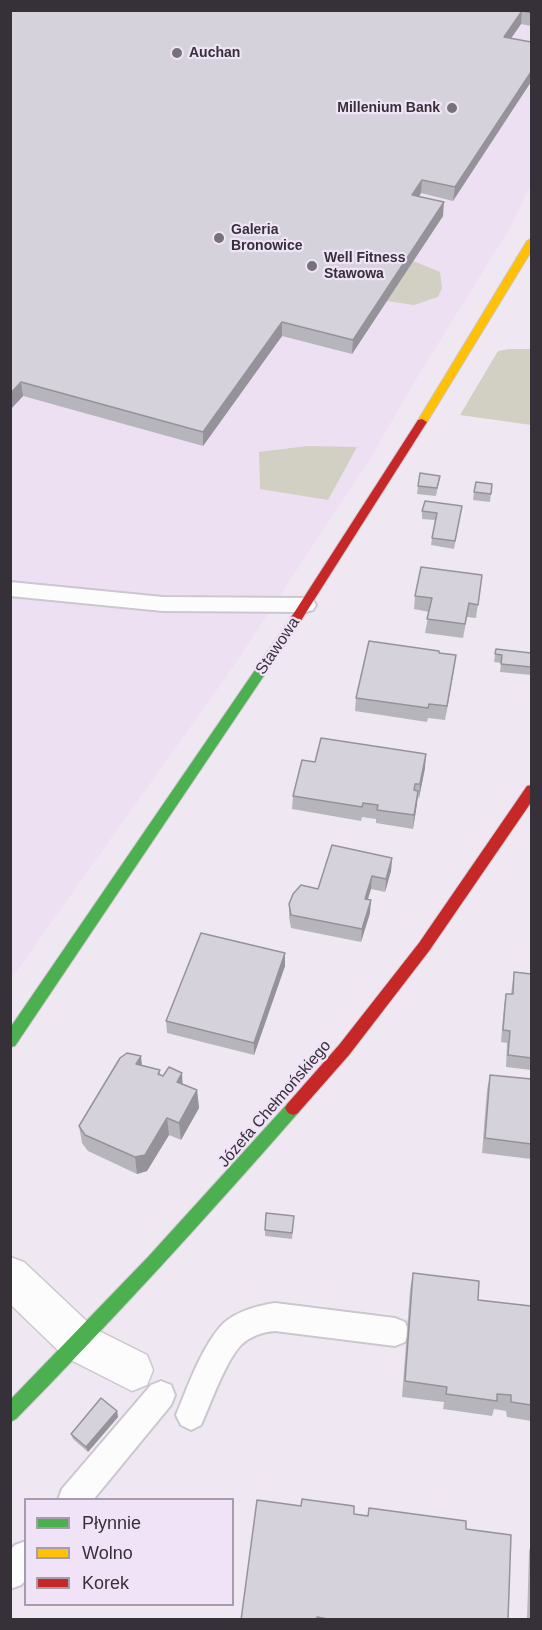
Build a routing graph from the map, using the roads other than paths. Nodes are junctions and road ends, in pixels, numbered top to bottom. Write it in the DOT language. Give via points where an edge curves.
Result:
graph roads {
  1 [pos="531,241"];
  2 [pos="10,589"];
  3 [pos="306,605"];
  4 [pos="531,790"];
  5 [pos="10,1041"];
  6 [pos="10,1276"];
  7 [pos="394,1332"];
  8 [pos="80,1343"];
  9 [pos="146,1383"];
  10 [pos="10,1413"];
  11 [pos="191,1415"];
  12 [pos="74,1498"];
  13 [pos="24,1558"];
  14 [pos="10,1574"];
  1 -- 3 [label="street, Stawowa" via="441,393"];
  2 -- 3 [label="lane" via="163,604"];
  3 -- 5 [label="street, Stawowa"];
  4 -- 8 [label="street, Józefa Chełmońskiego" via="424,947 344,1050"];
  6 -- 8 [label="street"];
  7 -- 11 [label="lane" via="275,1317 255,1320 231,1335"];
  8 -- 9 [label="street"];
  8 -- 10 [label="street, Józefa Chełmońskiego"];
  9 -- 12 [label="lane"];
  13 -- 14 [label="lane"];
}
